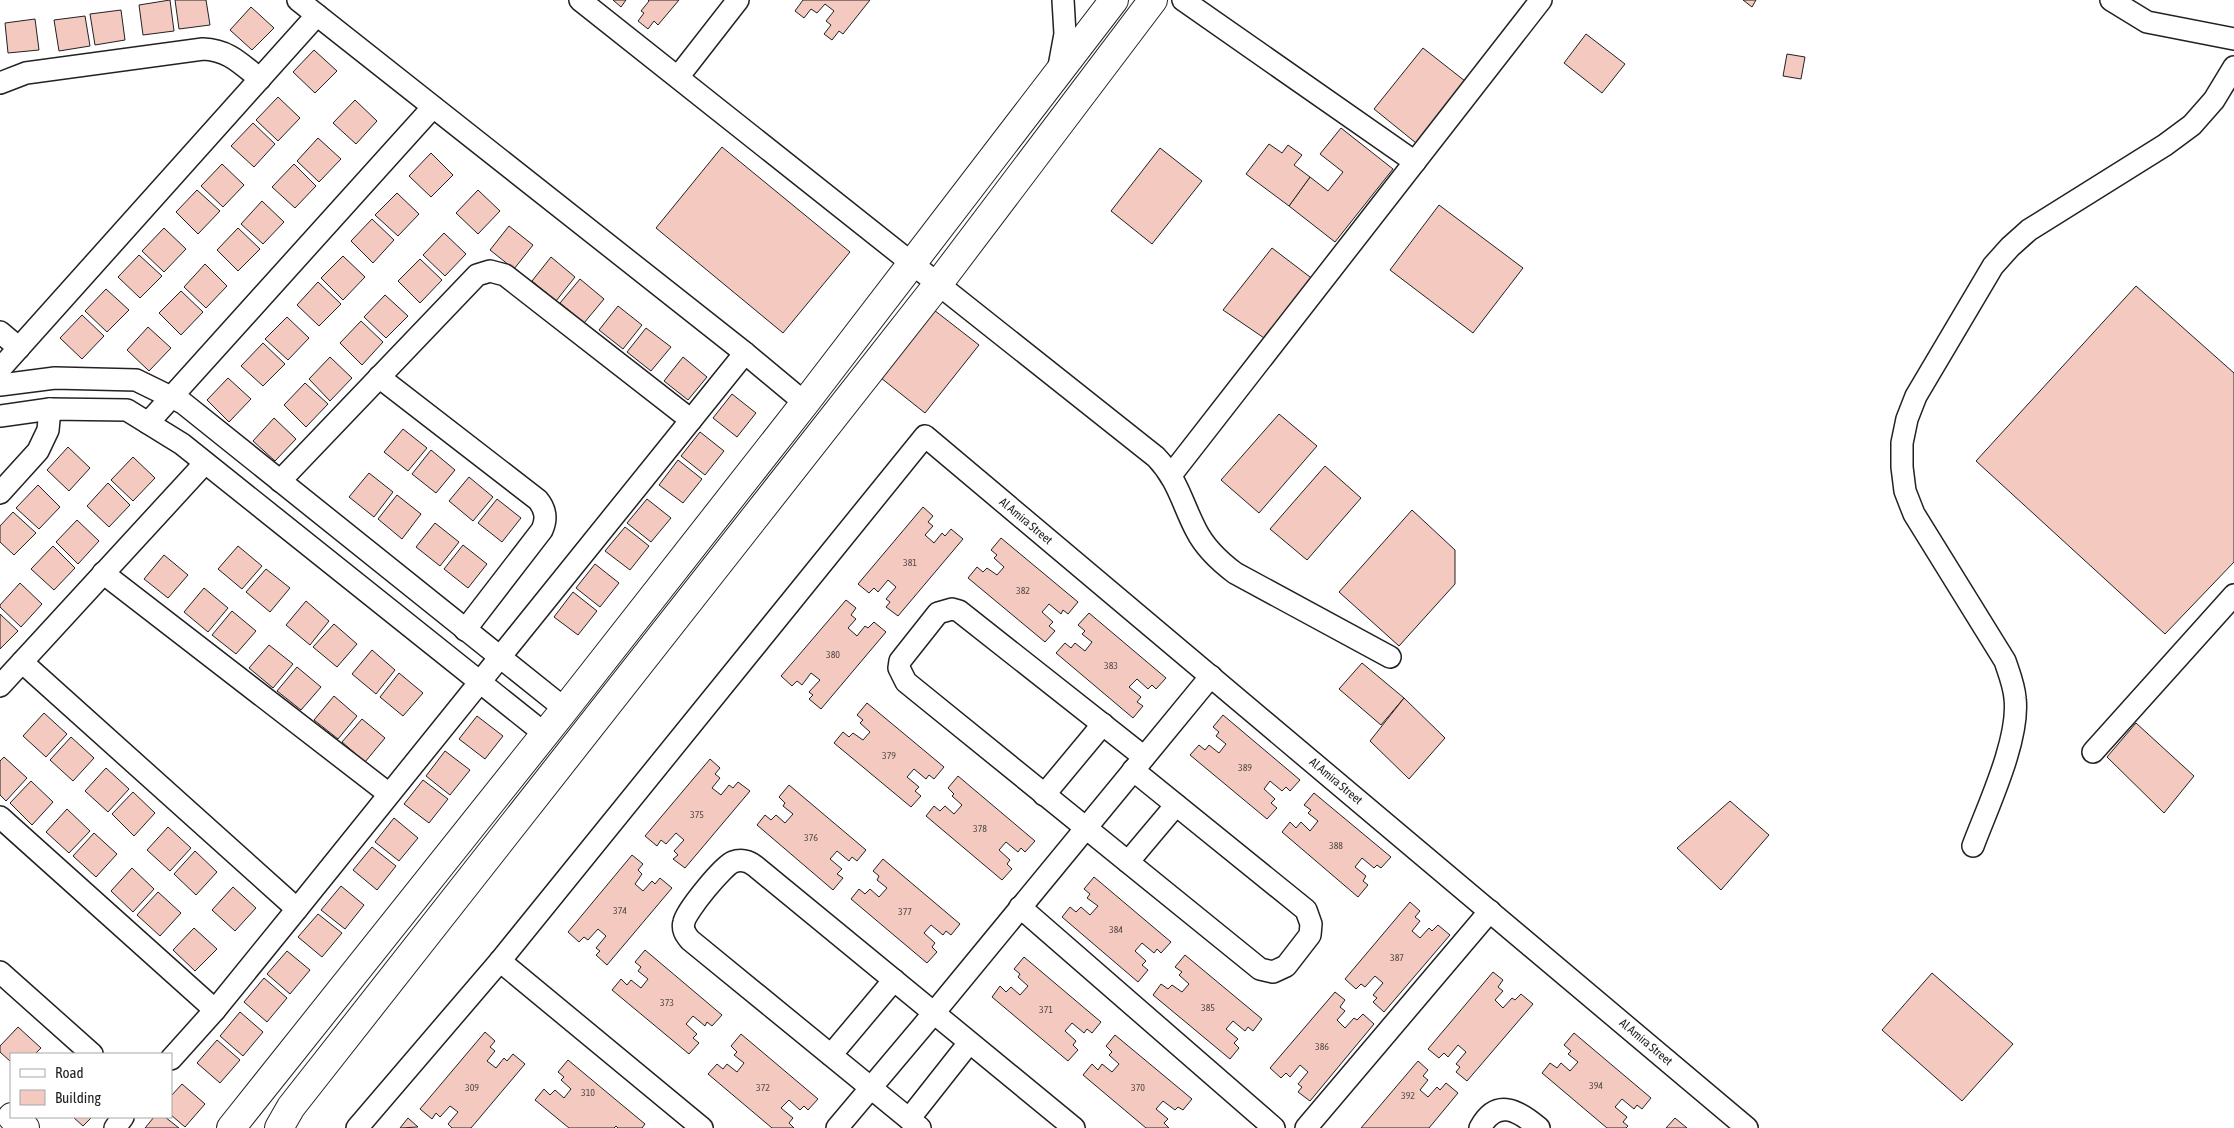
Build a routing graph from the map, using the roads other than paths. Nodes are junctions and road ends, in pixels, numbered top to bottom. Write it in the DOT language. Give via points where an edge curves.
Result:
graph roads {
  1 [pos="298,0"];
  2 [pos="580,0"];
  3 [pos="738,0"];
  4 [pos="1063,0"];
  5 [pos="1114,0"];
  6 [pos="1152,0"];
  7 [pos="1183,0"];
  8 [pos="1542,0"];
  9 [pos="2111,0"];
  10 [pos="317,15"];
  11 [pos="2234,39"];
  12 [pos="2234,67"];
  13 [pos="1058,73"];
  14 [pos="678,77"];
  15 [pos="260,79"];
  16 [pos="0,83"];
  17 [pos="434,107"];
  18 [pos="1415,162"];
  19 [pos="913,263"];
  20 [pos="939,283"];
  21 [pos="0,332"];
  22 [pos="19,348"];
  23 [pos="745,353"];
  24 [pos="0,370"];
  25 [pos="379,377"];
  26 [pos="0,386"];
  27 [pos="170,397"];
  28 [pos="805,404"];
  29 [pos="50,409"];
  30 [pos="0,416"];
  31 [pos="691,420"];
  32 [pos="148,423"];
  33 [pos="205,462"];
  34 [pos="1171,475"];
  35 [pos="280,481"];
  36 [pos="0,493"];
  37 [pos="103,573"];
  38 [pos="2234,595"];
  39 [pos="465,630"];
  40 [pos="499,657"];
  41 [pos="1390,657"];
  42 [pos="22,662"];
  43 [pos="1211,676"];
  44 [pos="479,682"];
  45 [pos="0,686"];
  46 [pos="565,709"];
  47 [pos="1103,724"];
  48 [pos="545,734"];
  49 [pos="2093,752"];
  50 [pos="1138,764"];
  51 [pos="389,794"];
  52 [pos="1044,795"];
  53 [pos="1176,805"];
  54 [pos="0,817"];
  55 [pos="1086,827"];
  56 [pos="1973,846"];
  57 [pos="1128,862"];
  58 [pos="1020,906"];
  59 [pos="297,909"];
  60 [pos="1490,910"];
  61 [pos="500,961"];
  62 [pos="0,972"];
  63 [pos="894,980"];
  64 [pos="215,1010"];
  65 [pos="934,1014"];
  66 [pos="970,1043"];
  67 [pos="91,1053"];
  68 [pos="831,1055"];
  69 [pos="172,1058"];
  70 [pos="871,1087"];
  71 [pos="0,1106"];
  72 [pos="10,1114"];
  73 [pos="14,1118"];
  74 [pos="914,1124"];
  75 [pos="25,1128"];
  76 [pos="231,1128"];
  77 [pos="279,1128"];
  78 [pos="357,1128"];
  79 [pos="702,1128"];
  80 [pos="837,1128"];
  81 [pos="1074,1128"];
  82 [pos="1274,1128"];
  83 [pos="1306,1128"];
  84 [pos="1480,1128"];
  85 [pos="1539,1128"];
  86 [pos="1747,1128"];
  1 -- 10 [label="street"];
  2 -- 14 [label="street"];
  3 -- 14 [label="street"];
  4 -- 13 [label="street" via="1065,34"];
  5 -- 13 [label="street"];
  6 -- 20 [label="street"];
  7 -- 18 [label="street"];
  8 -- 18 [label="street"];
  9 -- 11 [label="street" via="2147,22"];
  10 -- 15 [label="street"];
  10 -- 17 [label="street"];
  12 -- 56 [label="street" via="2214,100 2179,136 2050,216 2010,247 1979,287 1916,396 1907,419 1902,443 1905,491 1914,514 2005,661 2016,699 2012,738"];
  13 -- 19 [label="street"];
  14 -- 19 [label="street"];
  15 -- 16 [label="street" via="228,54 203,49 26,73"];
  15 -- 22 [label="street"];
  17 -- 23 [label="street"];
  17 -- 27 [label="street"];
  18 -- 34 [label="street"];
  19 -- 20 [label="street"];
  19 -- 28 [label="street"];
  20 -- 34 [label="street" via="1156,457"];
  20 -- 77 [label="street" via="291,1107"];
  21 -- 22 [label="street"];
  22 -- 24 [label="street"];
  23 -- 28 [label="street"];
  23 -- 31 [label="street"];
  25 -- 31 [label="street" via="476,275 490,271 505,275"];
  25 -- 35 [label="street"];
  25 -- 39 [label="street" via="538,500 545,511 542,530"];
  26 -- 27 [label="street" via="56,378 136,380"];
  27 -- 32 [label="street"];
  27 -- 35 [label="street" via="183,403"];
  28 -- 46 [label="street"];
  29 -- 30 [label="street"];
  29 -- 32 [label="street" via="127,410"];
  29 -- 36 [label="street" via="48,430 38,452"];
  31 -- 40 [label="street"];
  32 -- 33 [label="street"];
  33 -- 37 [label="street"];
  33 -- 44 [label="street"];
  34 -- 41 [label="street" via="1196,531 1223,564 1234,573"];
  35 -- 39 [label="street"];
  37 -- 42 [label="street"];
  37 -- 51 [label="street"];
  38 -- 49 [label="street"];
  39 -- 40 [label="street"];
  40 -- 44 [label="street"];
  40 -- 46 [label="street"];
  42 -- 45 [label="street"];
  42 -- 59 [label="street"];
  43 -- 50 [label="street"];
  43 -- 60 [label="street, Al Amira Street"];
  43 -- 61 [label="street, Al Amira Street" via="925,436"];
  44 -- 48 [label="street"];
  44 -- 51 [label="street"];
  46 -- 48 [label="street"];
  47 -- 50 [label="street"];
  47 -- 52 [label="street"];
  47 -- 52 [label="street" via="965,614 952,609 938,613 933,619 900,661 901,676"];
  48 -- 76 [label="street"];
  50 -- 53 [label="street"];
  50 -- 55 [label="street"];
  51 -- 59 [label="street"];
  52 -- 55 [label="street"];
  53 -- 57 [label="street"];
  53 -- 57 [label="street" via="1306,910 1311,924 1310,935 1286,966 1273,972 1260,969"];
  54 -- 64 [label="street"];
  55 -- 57 [label="street"];
  55 -- 58 [label="street"];
  58 -- 65 [label="street"];
  58 -- 82 [label="street"];
  59 -- 64 [label="street"];
  60 -- 83 [label="street"];
  60 -- 86 [label="street, Al Amira Street"];
  61 -- 78 [label="street"];
  61 -- 79 [label="street"];
  62 -- 67 [label="street"];
  63 -- 65 [label="street"];
  63 -- 68 [label="street"];
  63 -- 68 [label="street" via="756,866 734,861 723,870 688,913 683,927 685,934"];
  64 -- 69 [label="street"];
  65 -- 66 [label="street"];
  65 -- 70 [label="street"];
  66 -- 74 [label="street"];
  66 -- 81 [label="street"];
  68 -- 70 [label="street"];
  70 -- 74 [label="street"];
  70 -- 80 [label="street"];
  71 -- 72 [label="street"];
  73 -- 75 [label="street"];
  84 -- 85 [label="street" via="1491,1114 1511,1110"];
}
